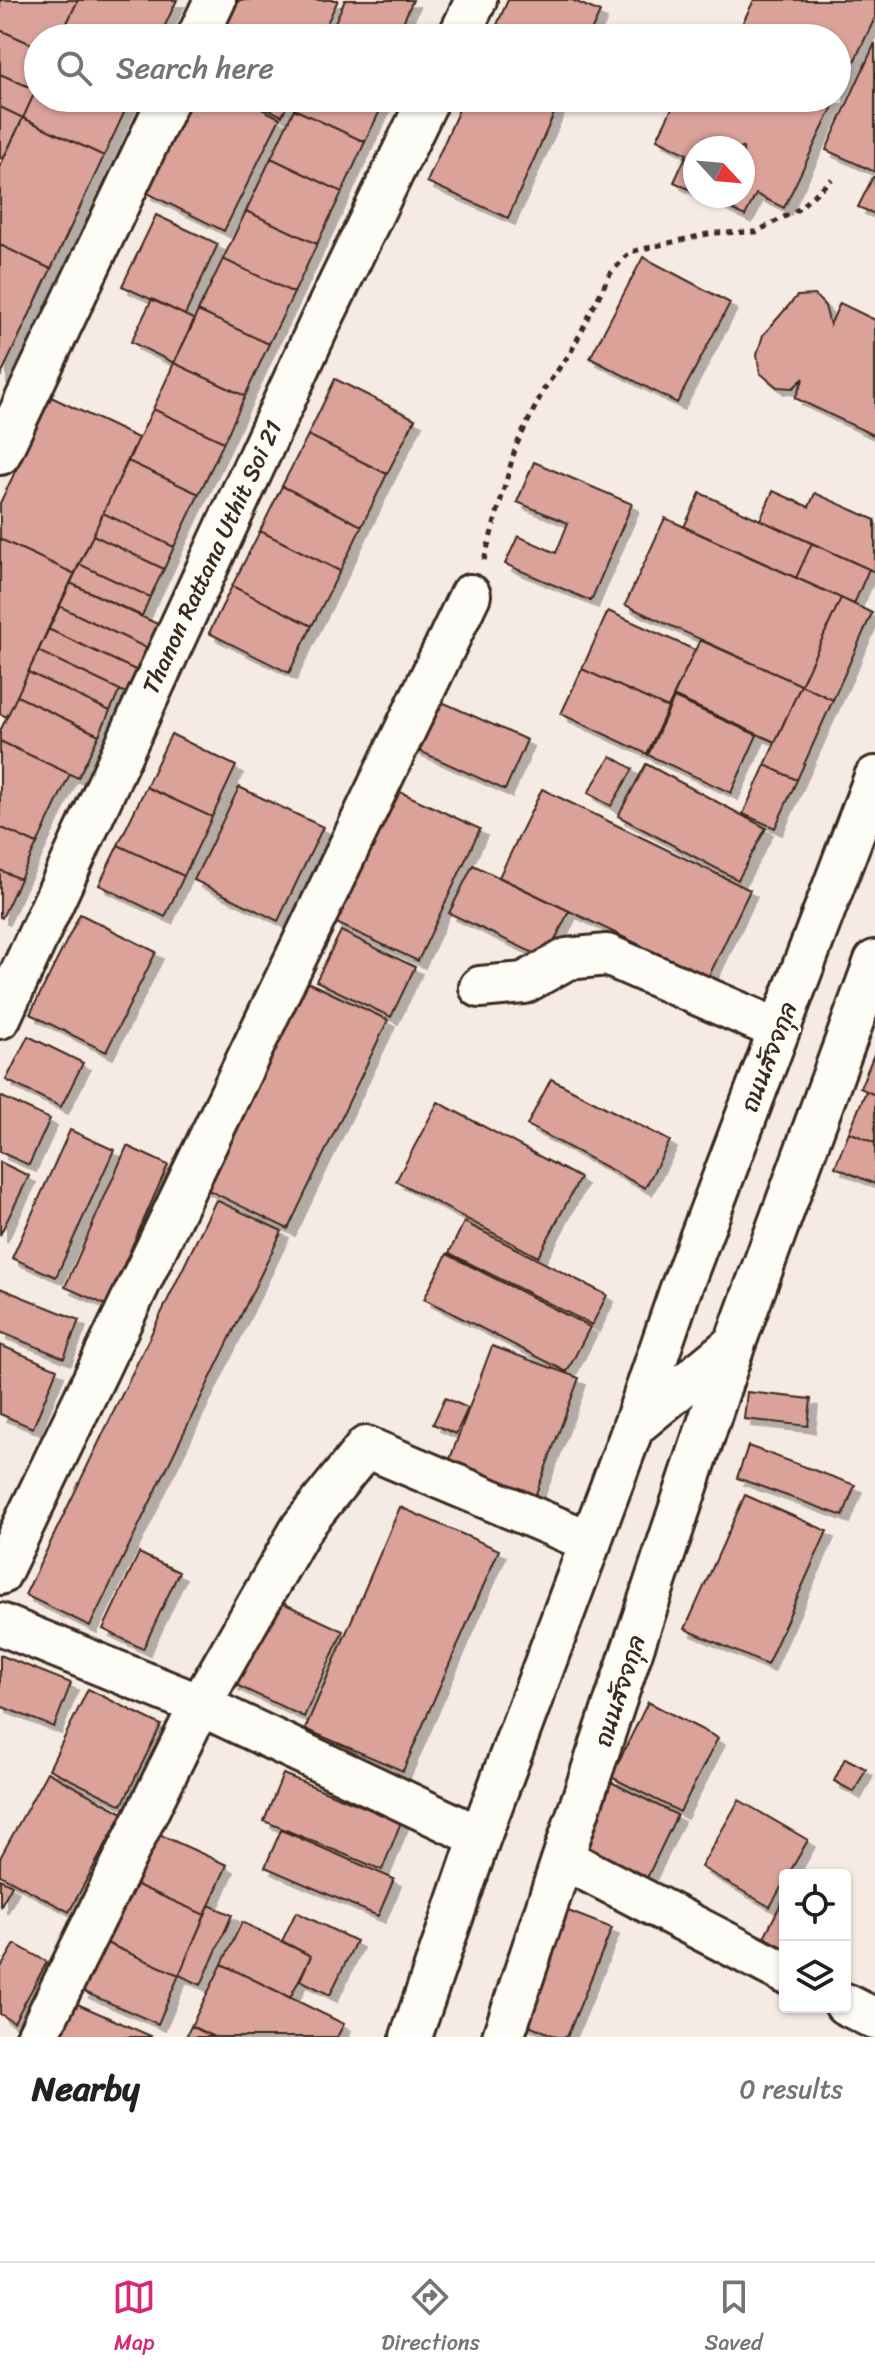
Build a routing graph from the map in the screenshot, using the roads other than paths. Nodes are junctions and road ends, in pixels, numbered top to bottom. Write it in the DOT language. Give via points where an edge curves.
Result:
graph roads {
  1 [pos="215,0"];
  2 [pos="476,0"];
  3 [pos="204,24"];
  4 [pos="465,24"];
  5 [pos="162,112"];
  6 [pos="422,112"];
  7 [pos="0,454"];
  8 [pos="470,595"];
  9 [pos="875,777"];
  10 [pos="875,961"];
  11 [pos="480,987"];
  12 [pos="0,1018"];
  13 [pos="779,1030"];
  14 [pos="735,1343"];
  15 [pos="633,1428"];
  16 [pos="591,1542"];
  17 [pos="0,1574"];
  18 [pos="0,1624"];
  19 [pos="200,1705"];
  20 [pos="480,1837"];
  21 [pos="564,1859"];
  22 [pos="779,1970"];
  23 [pos="37,2037"];
  24 [pos="411,2037"];
  25 [pos="503,2037"];
  1 -- 3 [label="street"];
  2 -- 4 [label="street"];
  5 -- 7 [label="street"];
  6 -- 12 [label="street, Thanon Rattana Uthit Soi 21"];
  8 -- 17 [label="street"];
  9 -- 13 [label="street, ถนนสัจจกุล"];
  10 -- 14 [label="street, ถนนสัจจกุล"];
  11 -- 13 [label="street" via="524,983 567,959 607,955"];
  13 -- 15 [label="street, ถนนสัจจกุล"];
  14 -- 15 [label="street, ถนนสัจจกุล"];
  14 -- 21 [label="street, ถนนสัจจกุล"];
  15 -- 16 [label="street, ถนนสัจจกุล"];
  16 -- 19 [label="street" via="366,1447 302,1527"];
  16 -- 20 [label="street, ถนนสัจจกุล"];
  18 -- 19 [label="street"];
  19 -- 20 [label="street"];
  19 -- 23 [label="street"];
  20 -- 24 [label="street, ถนนสัจจกุล"];
  21 -- 22 [label="street"];
  21 -- 25 [label="street, ถนนสัจจกุล"];
}
